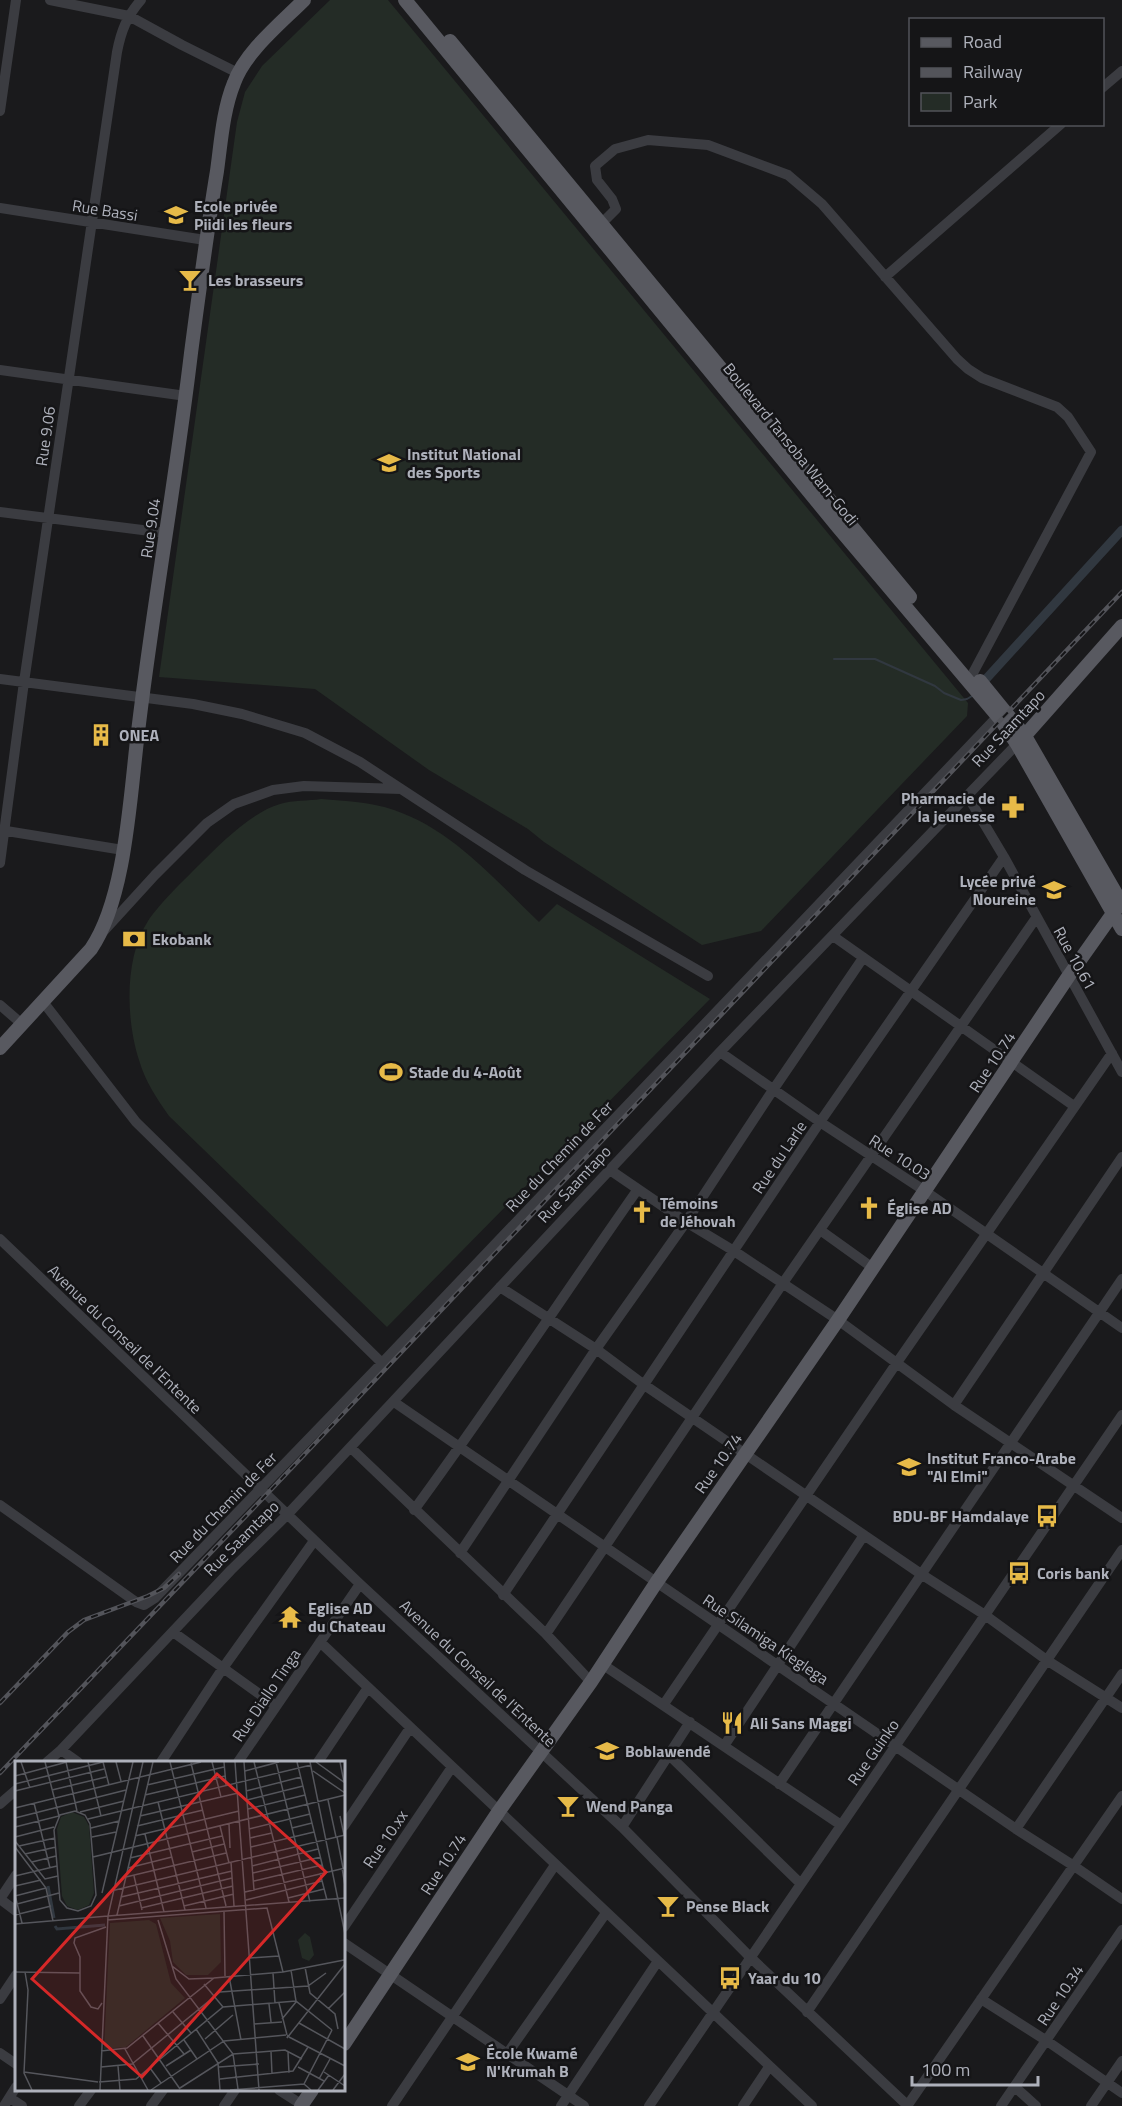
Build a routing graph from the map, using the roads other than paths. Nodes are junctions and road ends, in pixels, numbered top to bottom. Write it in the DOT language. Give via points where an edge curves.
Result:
graph roads {
  1 [pos="16,0"];
  2 [pos="50,0"];
  3 [pos="141,0"];
  4 [pos="304,0"];
  5 [pos="405,0"];
  6 [pos="416,0"];
  7 [pos="129,16"];
  8 [pos="1122,71"];
  9 [pos="238,73"];
  10 [pos="1104,86"];
  11 [pos="1,95"];
  12 [pos="0,111"];
  13 [pos="1058,126"];
  14 [pos="0,208"];
  15 [pos="90,223"];
  16 [pos="602,223"];
  17 [pos="206,240"];
  18 [pos="885,277"];
  19 [pos="0,370"];
  20 [pos="69,378"];
  21 [pos="186,396"];
  22 [pos="0,512"];
  23 [pos="48,519"];
  24 [pos="166,532"];
  25 [pos="1122,626"];
  26 [pos="973,673"];
  27 [pos="0,679"];
  28 [pos="24,682"];
  29 [pos="142,697"];
  30 [pos="998,716"];
  31 [pos="1021,740"];
  32 [pos="401,789"];
  33 [pos="967,795"];
  34 [pos="2,830"];
  35 [pos="123,850"];
  36 [pos="1004,857"];
  37 [pos="0,863"];
  38 [pos="1120,905"];
  39 [pos="1036,918"];
  40 [pos="1122,929"];
  41 [pos="101,935"];
  42 [pos="833,936"];
  43 [pos="863,958"];
  44 [pos="708,976"];
  45 [pos="1068,977"];
  46 [pos="911,991"];
  47 [pos="44,1003"];
  48 [pos="0,1005"];
  49 [pos="22,1024"];
  50 [pos="960,1026"];
  51 [pos="0,1048"];
  52 [pos="720,1052"];
  53 [pos="1112,1053"];
  54 [pos="1012,1062"];
  55 [pos="1122,1072"];
  56 [pos="773,1090"];
  57 [pos="1074,1106"];
  58 [pos="820,1122"];
  59 [pos="871,1156"];
  60 [pos="1122,1157"];
  61 [pos="610,1170"];
  62 [pos="638,1190"];
  63 [pos="925,1191"];
  64 [pos="686,1222"];
  65 [pos="820,1230"];
  66 [pos="986,1235"];
  67 [pos="0,1239"];
  68 [pos="734,1251"];
  69 [pos="873,1268"];
  70 [pos="1043,1274"];
  71 [pos="1122,1279"];
  72 [pos="783,1283"];
  73 [pos="500,1287"];
  74 [pos="1099,1312"];
  75 [pos="548,1317"];
  76 [pos="837,1320"];
  77 [pos="1122,1328"];
  78 [pos="596,1349"];
  79 [pos="382,1363"];
  80 [pos="896,1364"];
  81 [pos="643,1384"];
  82 [pos="394,1402"];
  83 [pos="954,1404"];
  84 [pos="1122,1415"];
  85 [pos="694,1417"];
  86 [pos="1011,1443"];
  87 [pos="461,1447"];
  88 [pos="351,1448"];
  89 [pos="746,1452"];
  90 [pos="510,1480"];
  91 [pos="1073,1486"];
  92 [pos="260,1489"];
  93 [pos="807,1495"];
  94 [pos="0,1505"];
  95 [pos="414,1510"];
  96 [pos="287,1515"];
  97 [pos="558,1515"];
  98 [pos="1122,1518"];
  99 [pos="864,1535"];
  100 [pos="314,1541"];
  101 [pos="604,1548"];
  102 [pos="1122,1550"];
  103 [pos="460,1553"];
  104 [pos="921,1574"];
  105 [pos="656,1583"];
  106 [pos="360,1584"];
  107 [pos="503,1595"];
  108 [pos="985,1615"];
  109 [pos="718,1624"];
  110 [pos="173,1632"];
  111 [pos="546,1634"];
  112 [pos="320,1642"];
  113 [pos="1048,1661"];
  114 [pos="602,1664"];
  115 [pos="777,1665"];
  116 [pos="223,1668"];
  117 [pos="1122,1674"];
  118 [pos="591,1682"];
  119 [pos="367,1689"];
  120 [pos="1106,1697"];
  121 [pos="834,1703"];
  122 [pos="664,1704"];
  123 [pos="276,1706"];
  124 [pos="1122,1708"];
  125 [pos="690,1722"];
  126 [pos="410,1728"];
  127 [pos="724,1746"];
  128 [pos="896,1746"];
  129 [pos="61,1750"];
  130 [pos="540,1751"];
  131 [pos="669,1755"];
  132 [pos="48,1761"];
  133 [pos="77,1761"];
  134 [pos="162,1761"];
  135 [pos="239,1761"];
  136 [pos="319,1761"];
  137 [pos="452,1767"];
  138 [pos="779,1784"];
  139 [pos="958,1788"];
  140 [pos="15,1791"];
  141 [pos="1122,1796"];
  142 [pos="0,1804"];
  143 [pos="499,1811"];
  144 [pos="345,1825"];
  145 [pos="841,1825"];
  146 [pos="622,1827"];
  147 [pos="1016,1829"];
  148 [pos="555,1865"];
  149 [pos="1074,1866"];
  150 [pos="15,1876"];
  151 [pos="801,1884"];
  152 [pos="0,1899"];
  153 [pos="1122,1899"];
  154 [pos="15,1910"];
  155 [pos="606,1913"];
  156 [pos="345,1926"];
  157 [pos="1122,1930"];
  158 [pos="345,1944"];
  159 [pos="750,1958"];
  160 [pos="658,1961"];
  161 [pos="392,1974"];
  162 [pos="15,1976"];
  163 [pos="0,1999"];
  164 [pos="981,1999"];
  165 [pos="807,2012"];
  166 [pos="713,2013"];
  167 [pos="453,2018"];
  168 [pos="1047,2041"];
  169 [pos="345,2043"];
  170 [pos="0,2052"];
  171 [pos="507,2054"];
  172 [pos="1122,2061"];
  173 [pos="15,2063"];
  174 [pos="769,2067"];
  175 [pos="1107,2083"];
  176 [pos="1015,2087"];
  177 [pos="15,2089"];
  178 [pos="90,2091"];
  179 [pos="162,2091"];
  180 [pos="234,2091"];
  181 [pos="281,2091"];
  182 [pos="311,2091"];
  183 [pos="1122,2093"];
  184 [pos="568,2095"];
  185 [pos="7,2102"];
  186 [pos="302,2105"];
  187 [pos="21,2106"];
  188 [pos="79,2106"];
  189 [pos="151,2106"];
  190 [pos="224,2106"];
  191 [pos="392,2106"];
  192 [pos="561,2106"];
  193 [pos="584,2106"];
  194 [pos="649,2106"];
  195 [pos="743,2106"];
  196 [pos="812,2106"];
  197 [pos="907,2106"];
  198 [pos="1001,2106"];
  199 [pos="1036,2106"];
  200 [pos="1092,2106"];
  1 -- 11 [label="street"];
  2 -- 7 [label="street"];
  3 -- 7 [label="street, Rue 9.06"];
  4 -- 9 [label="main road, Rue 9.04"];
  5 -- 30 [label="main road, Boulevard Tansoba Wam-Godi"];
  6 -- 16 [label="main road, Boulevard Tansoba Wam-Godi"];
  7 -- 9 [label="street"];
  7 -- 15 [label="street, Rue 9.06" via="117,52"];
  8 -- 10 [label="street"];
  9 -- 17 [label="main road, Rue 9.04" via="223,127"];
  11 -- 12 [label="street"];
  13 -- 18 [label="street"];
  14 -- 15 [label="street, Rue Bassi"];
  15 -- 17 [label="street, Rue Bassi"];
  15 -- 20 [label="street, Rue 9.06"];
  16 -- 18 [label="street" via="616,209 597,180 595,166 615,149 648,140 708,144 788,176 822,204"];
  16 -- 26 [label="main road, Boulevard Tansoba Wam-Godi"];
  17 -- 21 [label="main road, Rue 9.04"];
  18 -- 26 [label="street" via="968,369 1057,407 1091,452"];
  19 -- 20 [label="street"];
  20 -- 21 [label="street"];
  20 -- 23 [label="street, Rue 9.06"];
  21 -- 24 [label="main road, Rue 9.04"];
  22 -- 23 [label="street"];
  23 -- 24 [label="street"];
  23 -- 28 [label="street, Rue 9.06"];
  24 -- 29 [label="main road, Rue 9.04"];
  25 -- 31 [label="main road, Rue Saamtapo"];
  26 -- 31 [label="main road, Boulevard Tansoba Wam-Godi"];
  27 -- 28 [label="street"];
  28 -- 29 [label="street"];
  28 -- 34 [label="street, Rue 9.06"];
  29 -- 32 [label="street" via="242,714 304,733"];
  29 -- 35 [label="main road, Rue 9.04"];
  30 -- 31 [label="main road, Boulevard Tansoba Wam-Godi"];
  30 -- 79 [label="street, Rue du Chemin de Fer"];
  31 -- 33 [label="street, Rue Saamtapo"];
  31 -- 38 [label="main road, Boulevard Tansoba Wam-Godi"];
  32 -- 41 [label="street" via="304,786 273,790 234,804 207,823"];
  32 -- 44 [label="street" via="525,870"];
  33 -- 36 [label="street, Rue 10.61"];
  33 -- 42 [label="street, Rue Saamtapo"];
  34 -- 35 [label="street"];
  34 -- 37 [label="street, Rue 9.06"];
  35 -- 41 [label="main road, Rue 9.04"];
  36 -- 39 [label="street, Rue 10.61"];
  36 -- 46 [label="street, Rue du Larle"];
  38 -- 40 [label="main road, Boulevard Tansoba Wam-Godi"];
  38 -- 45 [label="main road, Rue 10.74"];
  39 -- 45 [label="street, Rue 10.61"];
  39 -- 50 [label="street"];
  41 -- 47 [label="main road, Rue 9.04"];
  42 -- 43 [label="street"];
  42 -- 52 [label="street, Rue Saamtapo"];
  43 -- 46 [label="street"];
  43 -- 56 [label="street"];
  45 -- 53 [label="street, Rue 10.61"];
  45 -- 54 [label="main road, Rue 10.74"];
  46 -- 50 [label="street"];
  46 -- 58 [label="street, Rue du Larle"];
  47 -- 49 [label="main road, Rue 9.04"];
  47 -- 79 [label="street" via="136,1122"];
  48 -- 49 [label="street"];
  49 -- 51 [label="main road, Rue 9.04"];
  50 -- 54 [label="street"];
  50 -- 59 [label="street"];
  52 -- 56 [label="street, Rue 10.03"];
  52 -- 61 [label="street, Rue Saamtapo"];
  53 -- 55 [label="street, Rue 10.61"];
  53 -- 57 [label="street"];
  54 -- 57 [label="street"];
  54 -- 63 [label="main road, Rue 10.74"];
  56 -- 58 [label="street, Rue 10.03"];
  56 -- 64 [label="street"];
  57 -- 66 [label="street"];
  58 -- 59 [label="street, Rue 10.03"];
  58 -- 68 [label="street, Rue du Larle"];
  59 -- 63 [label="street, Rue 10.03"];
  59 -- 65 [label="street"];
  60 -- 70 [label="street"];
  61 -- 62 [label="street"];
  61 -- 73 [label="street, Rue Saamtapo"];
  62 -- 64 [label="street"];
  62 -- 75 [label="street"];
  63 -- 66 [label="street, Rue 10.03"];
  63 -- 69 [label="main road, Rue 10.74"];
  64 -- 68 [label="street"];
  64 -- 78 [label="street"];
  65 -- 69 [label="street"];
  65 -- 72 [label="street"];
  66 -- 70 [label="street, Rue 10.03"];
  66 -- 80 [label="street"];
  67 -- 92 [label="street, Avenue du Conseil de l'Entente"];
  68 -- 72 [label="street"];
  68 -- 81 [label="street, Rue du Larle"];
  69 -- 76 [label="main road, Rue 10.74"];
  70 -- 74 [label="street, Rue 10.03"];
  70 -- 83 [label="street"];
  71 -- 74 [label="street"];
  72 -- 76 [label="street"];
  72 -- 85 [label="street"];
  73 -- 75 [label="street"];
  73 -- 82 [label="street, Rue Saamtapo"];
  74 -- 77 [label="street, Rue 10.03"];
  74 -- 86 [label="street"];
  75 -- 78 [label="street"];
  75 -- 87 [label="street"];
  76 -- 80 [label="street"];
  76 -- 89 [label="main road, Rue 10.74"];
  78 -- 81 [label="street"];
  78 -- 90 [label="street"];
  79 -- 92 [label="street, Rue du Chemin de Fer"];
  80 -- 83 [label="street"];
  80 -- 93 [label="street"];
  81 -- 85 [label="street"];
  81 -- 97 [label="street, Rue du Larle"];
  82 -- 87 [label="street, Rue Silamiga Kieglega"];
  82 -- 88 [label="street, Rue Saamtapo"];
  83 -- 86 [label="street"];
  84 -- 91 [label="street, Rue Guinko"];
  85 -- 89 [label="street"];
  85 -- 101 [label="street"];
  86 -- 91 [label="street"];
  86 -- 104 [label="street"];
  87 -- 90 [label="street, Rue Silamiga Kieglega"];
  87 -- 95 [label="street"];
  88 -- 95 [label="street"];
  88 -- 96 [label="street, Rue Saamtapo"];
  89 -- 93 [label="street"];
  89 -- 105 [label="main road, Rue 10.74"];
  90 -- 97 [label="street, Rue Silamiga Kieglega"];
  90 -- 103 [label="street"];
  91 -- 98 [label="street"];
  91 -- 108 [label="street, Rue Guinko"];
  92 -- 94 [label="street, Rue du Chemin de Fer" via="144,1605"];
  92 -- 96 [label="street, Avenue du Conseil de l'Entente"];
  93 -- 99 [label="street"];
  93 -- 109 [label="street"];
  95 -- 103 [label="street"];
  96 -- 100 [label="street, Avenue du Conseil de l'Entente"];
  96 -- 110 [label="street, Rue Saamtapo"];
  97 -- 101 [label="street, Rue Silamiga Kieglega"];
  97 -- 107 [label="street, Rue du Larle"];
  99 -- 104 [label="street"];
  99 -- 115 [label="street"];
  100 -- 106 [label="street, Avenue du Conseil de l'Entente"];
  100 -- 116 [label="street"];
  101 -- 105 [label="street, Rue Silamiga Kieglega"];
  101 -- 111 [label="street"];
  102 -- 113 [label="street"];
  103 -- 107 [label="street"];
  104 -- 108 [label="street"];
  104 -- 121 [label="street"];
  105 -- 109 [label="street, Rue Silamiga Kieglega"];
  105 -- 114 [label="main road, Rue 10.74"];
  106 -- 112 [label="street, Rue Diallo Tinga"];
  106 -- 130 [label="street, Avenue du Conseil de l'Entente"];
  107 -- 111 [label="street"];
  108 -- 113 [label="street"];
  108 -- 128 [label="street, Rue Guinko"];
  109 -- 115 [label="street, Rue Silamiga Kieglega"];
  109 -- 122 [label="street"];
  110 -- 116 [label="street"];
  110 -- 129 [label="street, Rue Saamtapo"];
  111 -- 118 [label="street"];
  112 -- 119 [label="street"];
  112 -- 123 [label="street, Rue Diallo Tinga"];
  113 -- 120 [label="street"];
  113 -- 139 [label="street"];
  114 -- 118 [label="main road, Rue 10.74"];
  114 -- 122 [label="street"];
  115 -- 121 [label="street, Rue Silamiga Kieglega"];
  115 -- 127 [label="street"];
  116 -- 123 [label="street"];
  116 -- 134 [label="street"];
  117 -- 120 [label="street"];
  118 -- 130 [label="main road, Rue 10.74"];
  119 -- 126 [label="street"];
  119 -- 136 [label="street"];
  120 -- 124 [label="street"];
  120 -- 147 [label="street"];
  121 -- 128 [label="street, Rue Silamiga Kieglega"];
  121 -- 138 [label="street"];
  122 -- 125 [label="street"];
  123 -- 135 [label="street, Rue Diallo Tinga"];
  125 -- 127 [label="street"];
  125 -- 131 [label="street"];
  126 -- 137 [label="street"];
  126 -- 144 [label="street"];
  127 -- 138 [label="street"];
  128 -- 139 [label="street, Rue Silamiga Kieglega"];
  128 -- 145 [label="street, Rue Guinko"];
  129 -- 132 [label="street, Rue Saamtapo"];
  129 -- 133 [label="street"];
  130 -- 143 [label="main road, Rue 10.74"];
  130 -- 146 [label="street, Avenue du Conseil de l'Entente"];
  131 -- 146 [label="street"];
  131 -- 151 [label="street"];
  137 -- 143 [label="street"];
  137 -- 156 [label="street, Rue 10.xx"];
  138 -- 145 [label="street"];
  139 -- 147 [label="street, Rue Silamiga Kieglega"];
  139 -- 165 [label="street"];
  140 -- 142 [label="street"];
  141 -- 149 [label="street"];
  143 -- 148 [label="street"];
  143 -- 161 [label="main road, Rue 10.74"];
  145 -- 151 [label="street, Rue Guinko"];
  146 -- 159 [label="street, Avenue du Conseil de l'Entente"];
  147 -- 149 [label="street, Rue Silamiga Kieglega"];
  148 -- 155 [label="street"];
  148 -- 167 [label="street"];
  149 -- 153 [label="street, Rue Silamiga Kieglega"];
  149 -- 164 [label="street"];
  150 -- 152 [label="street"];
  151 -- 159 [label="street, Rue Guinko"];
  152 -- 154 [label="street"];
  155 -- 160 [label="street"];
  155 -- 171 [label="street"];
  157 -- 168 [label="street, Rue 10.34"];
  158 -- 161 [label="street"];
  159 -- 165 [label="street, Avenue du Conseil de l'Entente"];
  159 -- 166 [label="street, Rue Guinko"];
  160 -- 166 [label="street"];
  160 -- 184 [label="street"];
  161 -- 167 [label="street"];
  161 -- 169 [label="main road, Rue 10.74"];
  162 -- 163 [label="street"];
  164 -- 168 [label="street"];
  164 -- 197 [label="street"];
  165 -- 197 [label="street, Avenue du Conseil de l'Entente"];
  166 -- 174 [label="street"];
  166 -- 194 [label="street, Rue Guinko"];
  167 -- 171 [label="street"];
  167 -- 191 [label="street"];
  168 -- 175 [label="street"];
  168 -- 176 [label="street, Rue 10.34"];
  170 -- 173 [label="street"];
  171 -- 184 [label="street"];
  172 -- 175 [label="street"];
  174 -- 195 [label="street"];
  174 -- 196 [label="street"];
  175 -- 183 [label="street"];
  175 -- 200 [label="street"];
  176 -- 198 [label="street, Rue 10.34"];
  176 -- 199 [label="street"];
  177 -- 185 [label="street"];
  178 -- 188 [label="street"];
  179 -- 189 [label="street"];
  180 -- 190 [label="street"];
  181 -- 186 [label="street"];
  182 -- 186 [label="main road"];
  184 -- 192 [label="street"];
  184 -- 193 [label="street"];
  185 -- 187 [label="street"];
}
